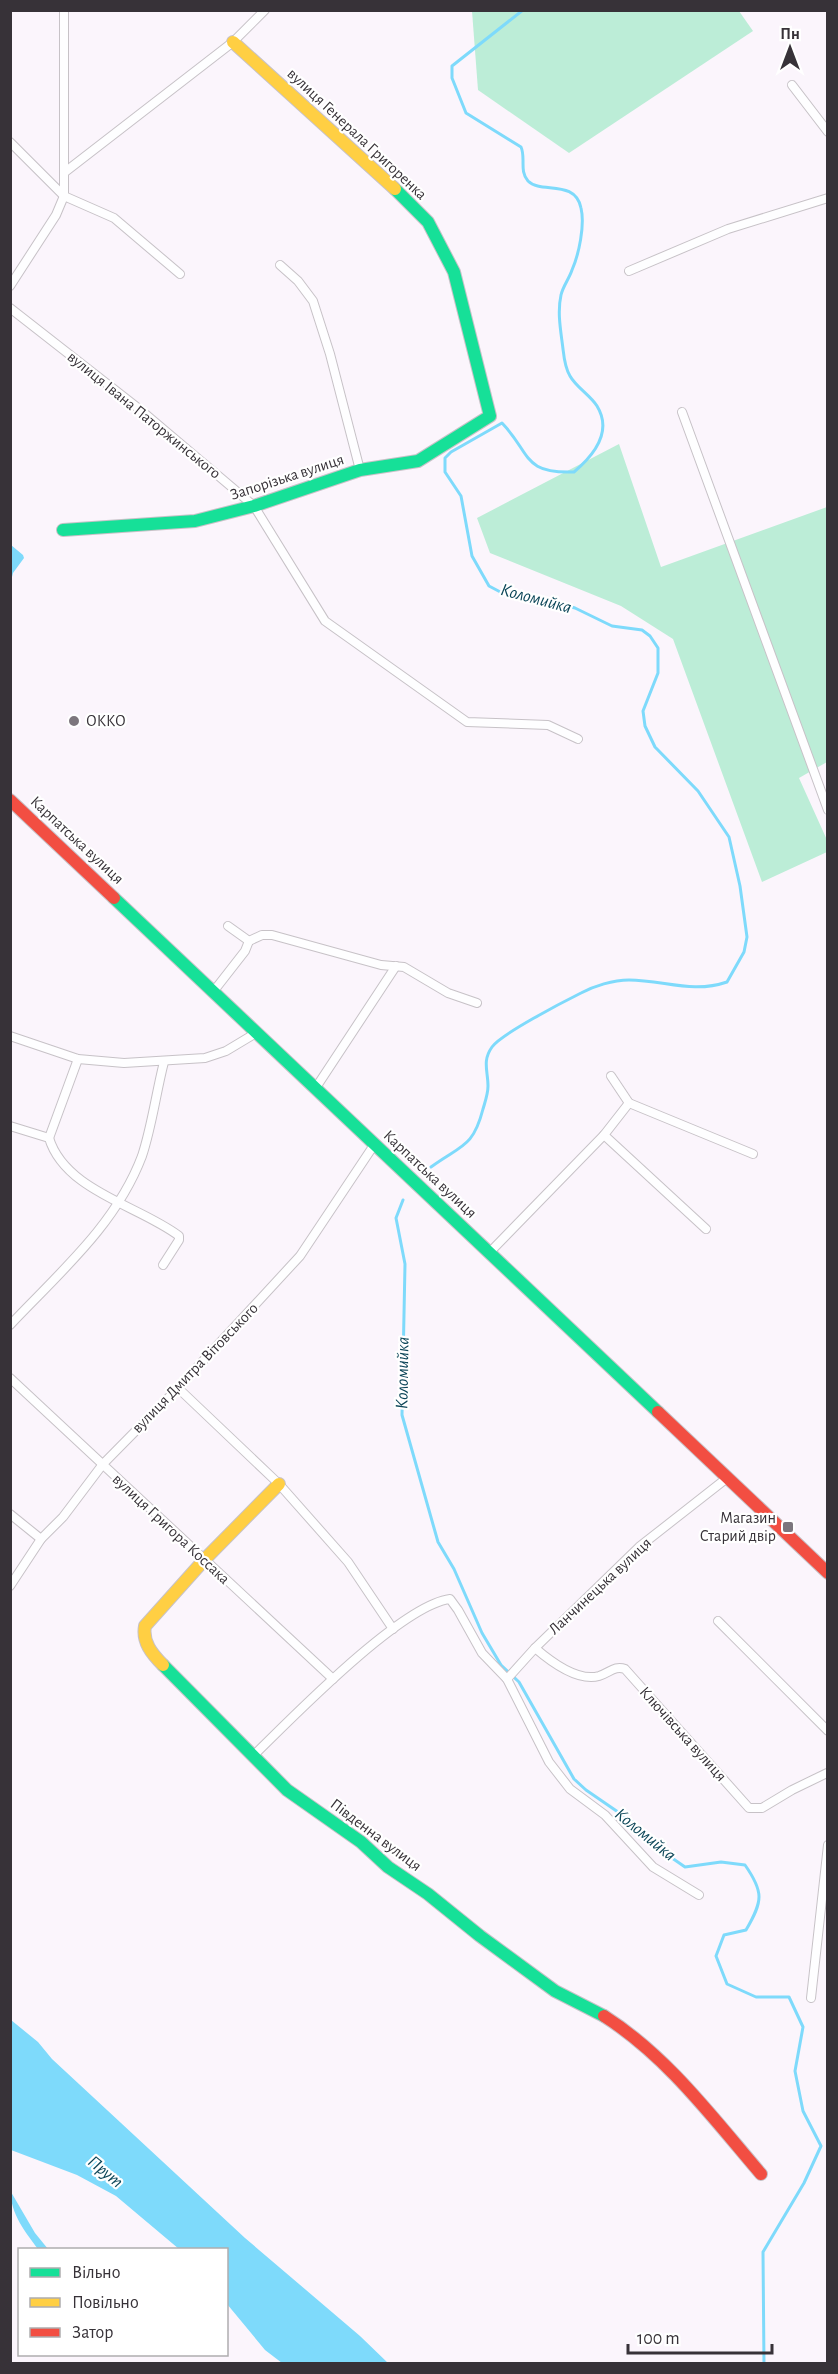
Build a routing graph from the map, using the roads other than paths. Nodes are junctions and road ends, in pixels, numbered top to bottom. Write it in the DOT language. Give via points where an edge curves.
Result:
graph roads {
  1 [pos="64,10"];
  2 [pos="265,10"];
  3 [pos="232,42"];
  4 [pos="792,85"];
  5 [pos="828,132"];
  6 [pos="10,142"];
  7 [pos="65,172"];
  8 [pos="64,196"];
  9 [pos="828,198"];
  10 [pos="280,265"];
  11 [pos="629,271"];
  12 [pos="180,274"];
  13 [pos="10,286"];
  14 [pos="10,308"];
  15 [pos="485,398"];
  16 [pos="682,412"];
  17 [pos="360,470"];
  18 [pos="255,506"];
  19 [pos="63,530"];
  20 [pos="578,739"];
  21 [pos="10,800"];
  22 [pos="828,810"];
  23 [pos="228,926"];
  24 [pos="249,941"];
  25 [pos="396,966"];
  26 [pos="213,992"];
  27 [pos="477,1003"];
  28 [pos="256,1033"];
  29 [pos="10,1036"];
  30 [pos="78,1059"];
  31 [pos="164,1062"];
  32 [pos="611,1076"];
  33 [pos="315,1089"];
  34 [pos="629,1103"];
  35 [pos="10,1126"];
  36 [pos="604,1135"];
  37 [pos="50,1138"];
  38 [pos="374,1145"];
  39 [pos="753,1154"];
  40 [pos="117,1203"];
  41 [pos="706,1229"];
  42 [pos="490,1252"];
  43 [pos="163,1265"];
  44 [pos="10,1325"];
  45 [pos="10,1378"];
  46 [pos="178,1388"];
  47 [pos="103,1464"];
  48 [pos="727,1478"];
  49 [pos="279,1485"];
  50 [pos="10,1514"];
  51 [pos="41,1539"];
  52 [pos="205,1559"];
  53 [pos="828,1573"];
  54 [pos="10,1586"];
  55 [pos="718,1621"];
  56 [pos="393,1629"];
  57 [pos="534,1648"];
  58 [pos="510,1676"];
  59 [pos="333,1679"];
  60 [pos="828,1731"];
  61 [pos="253,1756"];
  62 [pos="828,1774"];
  63 [pos="828,1845"];
  64 [pos="699,1895"];
  65 [pos="811,1998"];
  66 [pos="760,2174"];
  1 -- 7 [label="street"];
  2 -- 3 [label="street"];
  3 -- 7 [label="street"];
  3 -- 15 [label="street, вулиця Генерала Григоренка" via="377,171 428,222 454,272"];
  4 -- 5 [label="street"];
  6 -- 8 [label="street"];
  7 -- 8 [label="street"];
  8 -- 12 [label="street" via="114,218"];
  8 -- 13 [label="street"];
  9 -- 11 [label="street" via="728,229"];
  10 -- 17 [label="street" via="313,301"];
  14 -- 18 [label="street, вулиця Івана Паторжинського"];
  15 -- 17 [label="street, Запорізька вулиця" via="490,416 418,460"];
  16 -- 22 [label="street"];
  17 -- 18 [label="street, Запорізька вулиця"];
  18 -- 19 [label="street, Запорізька вулиця" via="195,521"];
  18 -- 20 [label="street, вулиця Івана Паторжинського" via="325,621 467,722 548,725"];
  21 -- 26 [label="street, Карпатська вулиця"];
  23 -- 24 [label="street"];
  24 -- 25 [label="street" via="272,935"];
  24 -- 26 [label="street"];
  25 -- 27 [label="street" via="411,969 447,993"];
  25 -- 33 [label="street"];
  26 -- 28 [label="street, Карпатська вулиця"];
  28 -- 31 [label="street" via="216,1056"];
  28 -- 33 [label="street, Карпатська вулиця"];
  29 -- 30 [label="street"];
  30 -- 31 [label="street"];
  30 -- 37 [label="street"];
  31 -- 40 [label="street" via="142,1154"];
  32 -- 34 [label="street"];
  33 -- 38 [label="street, Карпатська вулиця"];
  34 -- 36 [label="street"];
  34 -- 39 [label="street"];
  35 -- 37 [label="street"];
  36 -- 41 [label="street"];
  36 -- 42 [label="street"];
  37 -- 40 [label="street" via="54,1153 71,1171"];
  38 -- 42 [label="street, Карпатська вулиця"];
  38 -- 46 [label="street, вулиця Дмитра Вітовського" via="300,1256"];
  40 -- 43 [label="street" via="179,1236"];
  40 -- 44 [label="street" via="88,1245"];
  42 -- 48 [label="street, Карпатська вулиця"];
  45 -- 47 [label="street, вулиця Григора Коссака"];
  46 -- 47 [label="street, вулиця Дмитра Вітовського"];
  46 -- 49 [label="street"];
  47 -- 51 [label="street, вулиця Дмитра Вітовського"];
  47 -- 52 [label="street, вулиця Григора Коссака"];
  48 -- 53 [label="street, Карпатська вулиця"];
  48 -- 57 [label="street, Ланчинецька вулиця" via="639,1547"];
  49 -- 52 [label="street, Південна вулиця"];
  49 -- 56 [label="street" via="354,1569"];
  50 -- 51 [label="street"];
  51 -- 54 [label="street, вулиця Дмитра Вітовського"];
  52 -- 59 [label="street, вулиця Григора Коссака"];
  52 -- 61 [label="street, Південна вулиця" via="142,1633 157,1659"];
  55 -- 60 [label="street"];
  56 -- 58 [label="street" via="437,1602 450,1599 482,1653"];
  56 -- 59 [label="street"];
  57 -- 58 [label="street, Ланчинецька вулиця"];
  57 -- 62 [label="street, Ключівська вулиця" via="584,1676 601,1676 618,1667 625,1669 749,1808 762,1808"];
  58 -- 64 [label="street" via="549,1762 570,1789 605,1815 653,1867"];
  59 -- 61 [label="street"];
  61 -- 66 [label="street, Південна вулиця" via="287,1790 361,1842 388,1867 503,1953 555,1991 620,2026 678,2078"];
  63 -- 65 [label="street"];
}
